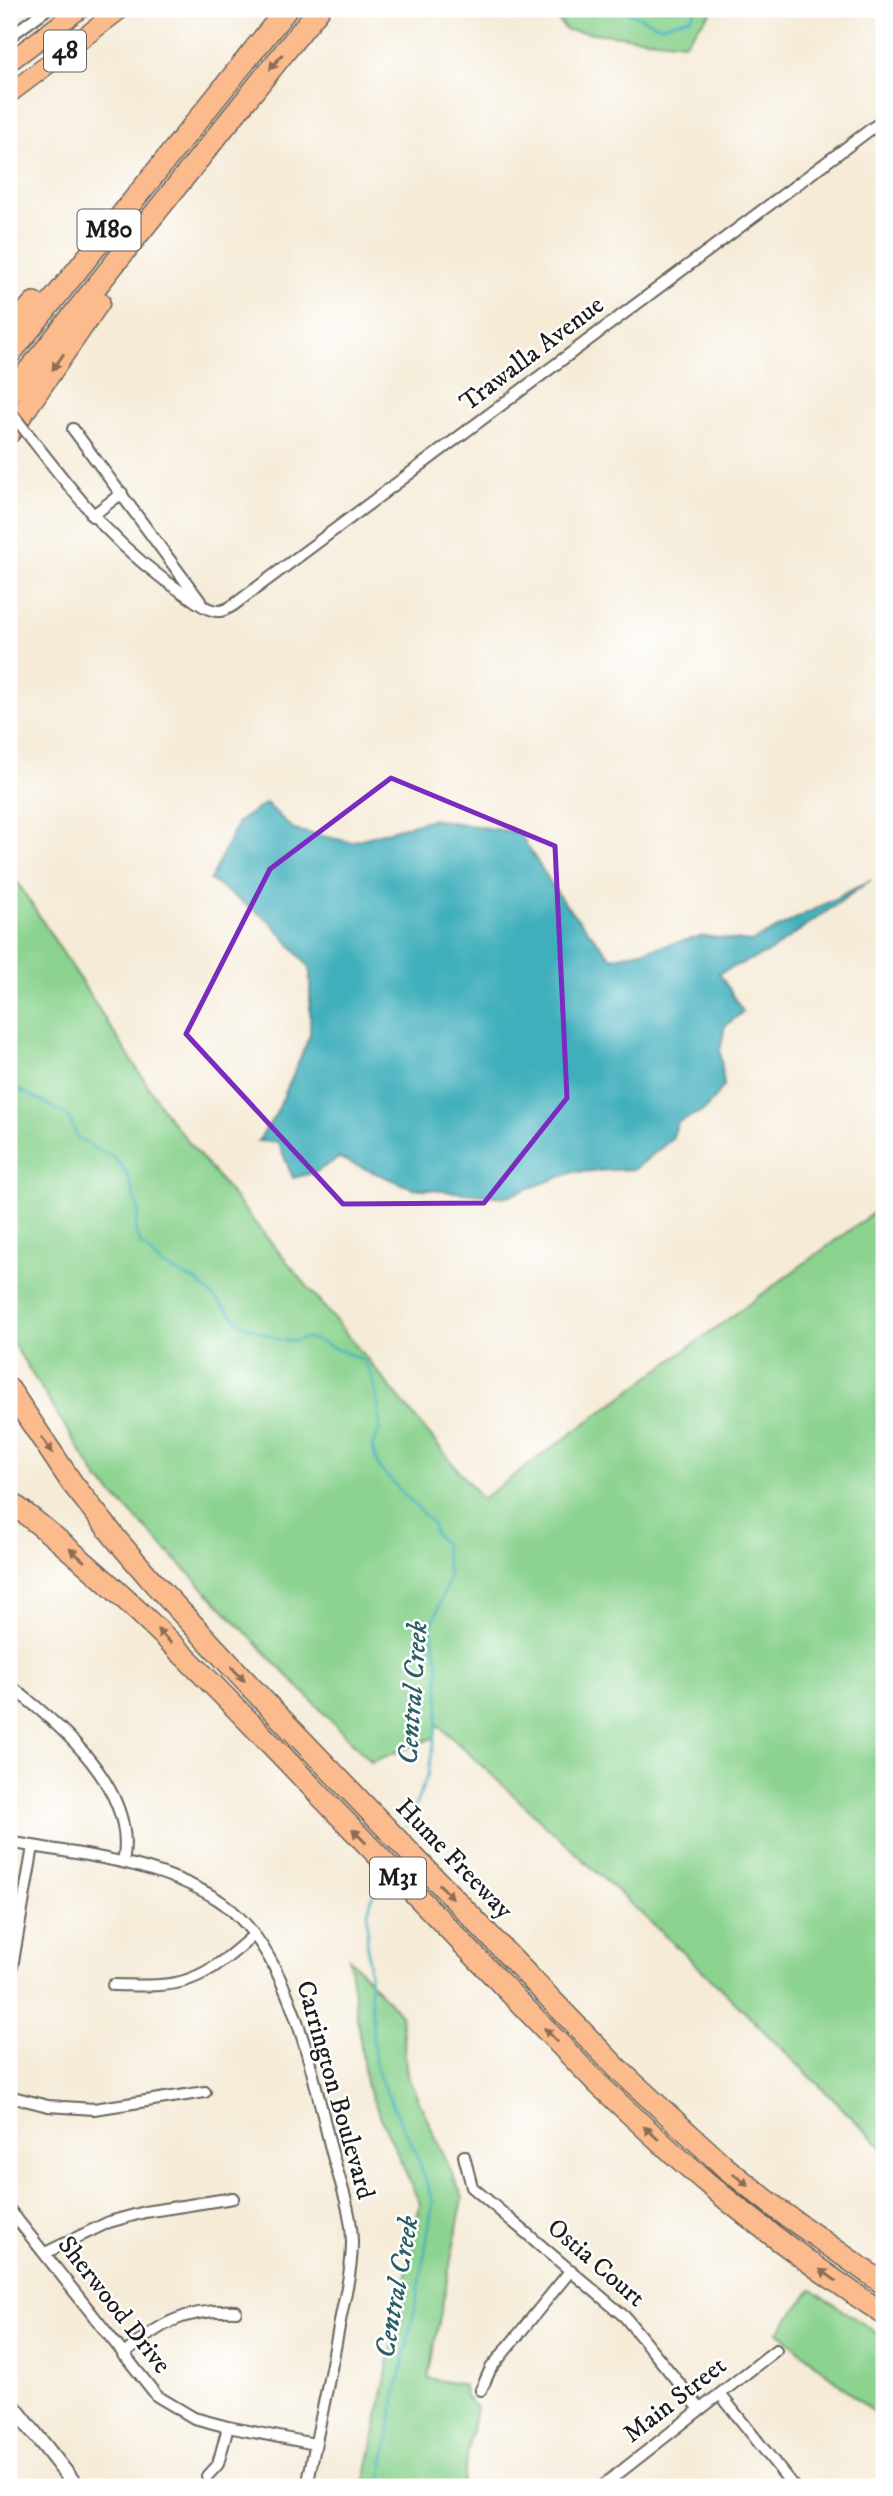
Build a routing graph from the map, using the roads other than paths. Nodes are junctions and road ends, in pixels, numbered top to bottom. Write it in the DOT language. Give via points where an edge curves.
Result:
graph roads {
  1 [pos="47,9"];
  2 [pos="80,9"];
  3 [pos="121,9"];
  4 [pos="287,9"];
  5 [pos="319,9"];
  6 [pos="9,37"];
  7 [pos="9,62"];
  8 [pos="9,94"];
  9 [pos="210,106"];
  10 [pos="884,123"];
  11 [pos="209,146"];
  12 [pos="9,331"];
  13 [pos="9,355"];
  14 [pos="9,395"];
  15 [pos="9,410"];
  16 [pos="73,429"];
  17 [pos="9,433"];
  18 [pos="122,493"];
  19 [pos="92,516"];
  20 [pos="204,606"];
  21 [pos="9,1389"];
  22 [pos="9,1501"];
  23 [pos="9,1685"];
  24 [pos="9,1842"];
  25 [pos="33,1847"];
  26 [pos="119,1861"];
  27 [pos="254,1935"];
  28 [pos="9,1984"];
  29 [pos="113,1985"];
  30 [pos="205,2092"];
  31 [pos="9,2096"];
  32 [pos="464,2155"];
  33 [pos="233,2198"];
  34 [pos="9,2209"];
  35 [pos="45,2253"];
  36 [pos="571,2270"];
  37 [pos="884,2284"];
  38 [pos="236,2311"];
  39 [pos="884,2314"];
  40 [pos="776,2350"];
  41 [pos="123,2355"];
  42 [pos="481,2389"];
  43 [pos="720,2394"];
  44 [pos="9,2401"];
  45 [pos="700,2409"];
  46 [pos="228,2427"];
  47 [pos="315,2444"];
  48 [pos="207,2476"];
  49 [pos="77,2487"];
  50 [pos="307,2487"];
  51 [pos="601,2487"];
  52 [pos="792,2487"];
  1 -- 6 [label="street"];
  2 -- 7 [label="main road, 48"];
  3 -- 8 [label="main road, 48"];
  4 -- 9 [label="highway, M80"];
  5 -- 11 [label="highway, M80, one-way"];
  9 -- 12 [label="highway"];
  9 -- 13 [label="highway, M80"];
  10 -- 20 [label="street, Trawalla Avenue" via="239,601 218,611"];
  11 -- 14 [label="highway, M80"];
  11 -- 17 [label="highway, one-way"];
  15 -- 19 [label="street, bridge"];
  16 -- 18 [label="street"];
  18 -- 19 [label="street"];
  18 -- 20 [label="street"];
  19 -- 20 [label="street" via="161,579"];
  21 -- 37 [label="highway, Hume Freeway / M31, one-way" via="72,1483 153,1583 617,2068 726,2168"];
  39 -- 22 [label="highway, Hume Freeway / M31, one-way" via="772,2235 634,2118 181,1653 92,1568"];
  23 -- 26 [label="street" via="76,1745 109,1786 121,1813"];
  24 -- 25 [label="street, Carrington Boulevard"];
  25 -- 26 [label="street, Carrington Boulevard"];
  25 -- 28 [label="street"];
  26 -- 27 [label="street, Carrington Boulevard" via="163,1872 219,1900"];
  27 -- 29 [label="street" via="218,1965 188,1980"];
  27 -- 47 [label="street, Carrington Boulevard" via="288,1997 309,2061 352,2241"];
  30 -- 31 [label="street" via="94,2109 48,2106"];
  32 -- 36 [label="street, Ostia Court" via="472,2187"];
  33 -- 35 [label="street" via="121,2219"];
  34 -- 35 [label="street, Sherwood Drive"];
  35 -- 41 [label="street, Sherwood Drive"];
  36 -- 42 [label="street" via="491,2368"];
  36 -- 45 [label="street, Ostia Court" via="625,2317"];
  38 -- 41 [label="street" via="208,2310 182,2316 159,2326"];
  40 -- 43 [label="street, Main Street"];
  41 -- 46 [label="street, Sherwood Drive" via="157,2396 194,2418"];
  43 -- 45 [label="street, Main Street"];
  43 -- 52 [label="street"];
  44 -- 49 [label="street"];
  45 -- 51 [label="street, Main Street"];
  46 -- 47 [label="street, Sherwood Drive"];
  46 -- 48 [label="street" via="218,2464"];
  47 -- 50 [label="street, Carrington Boulevard"];
}
